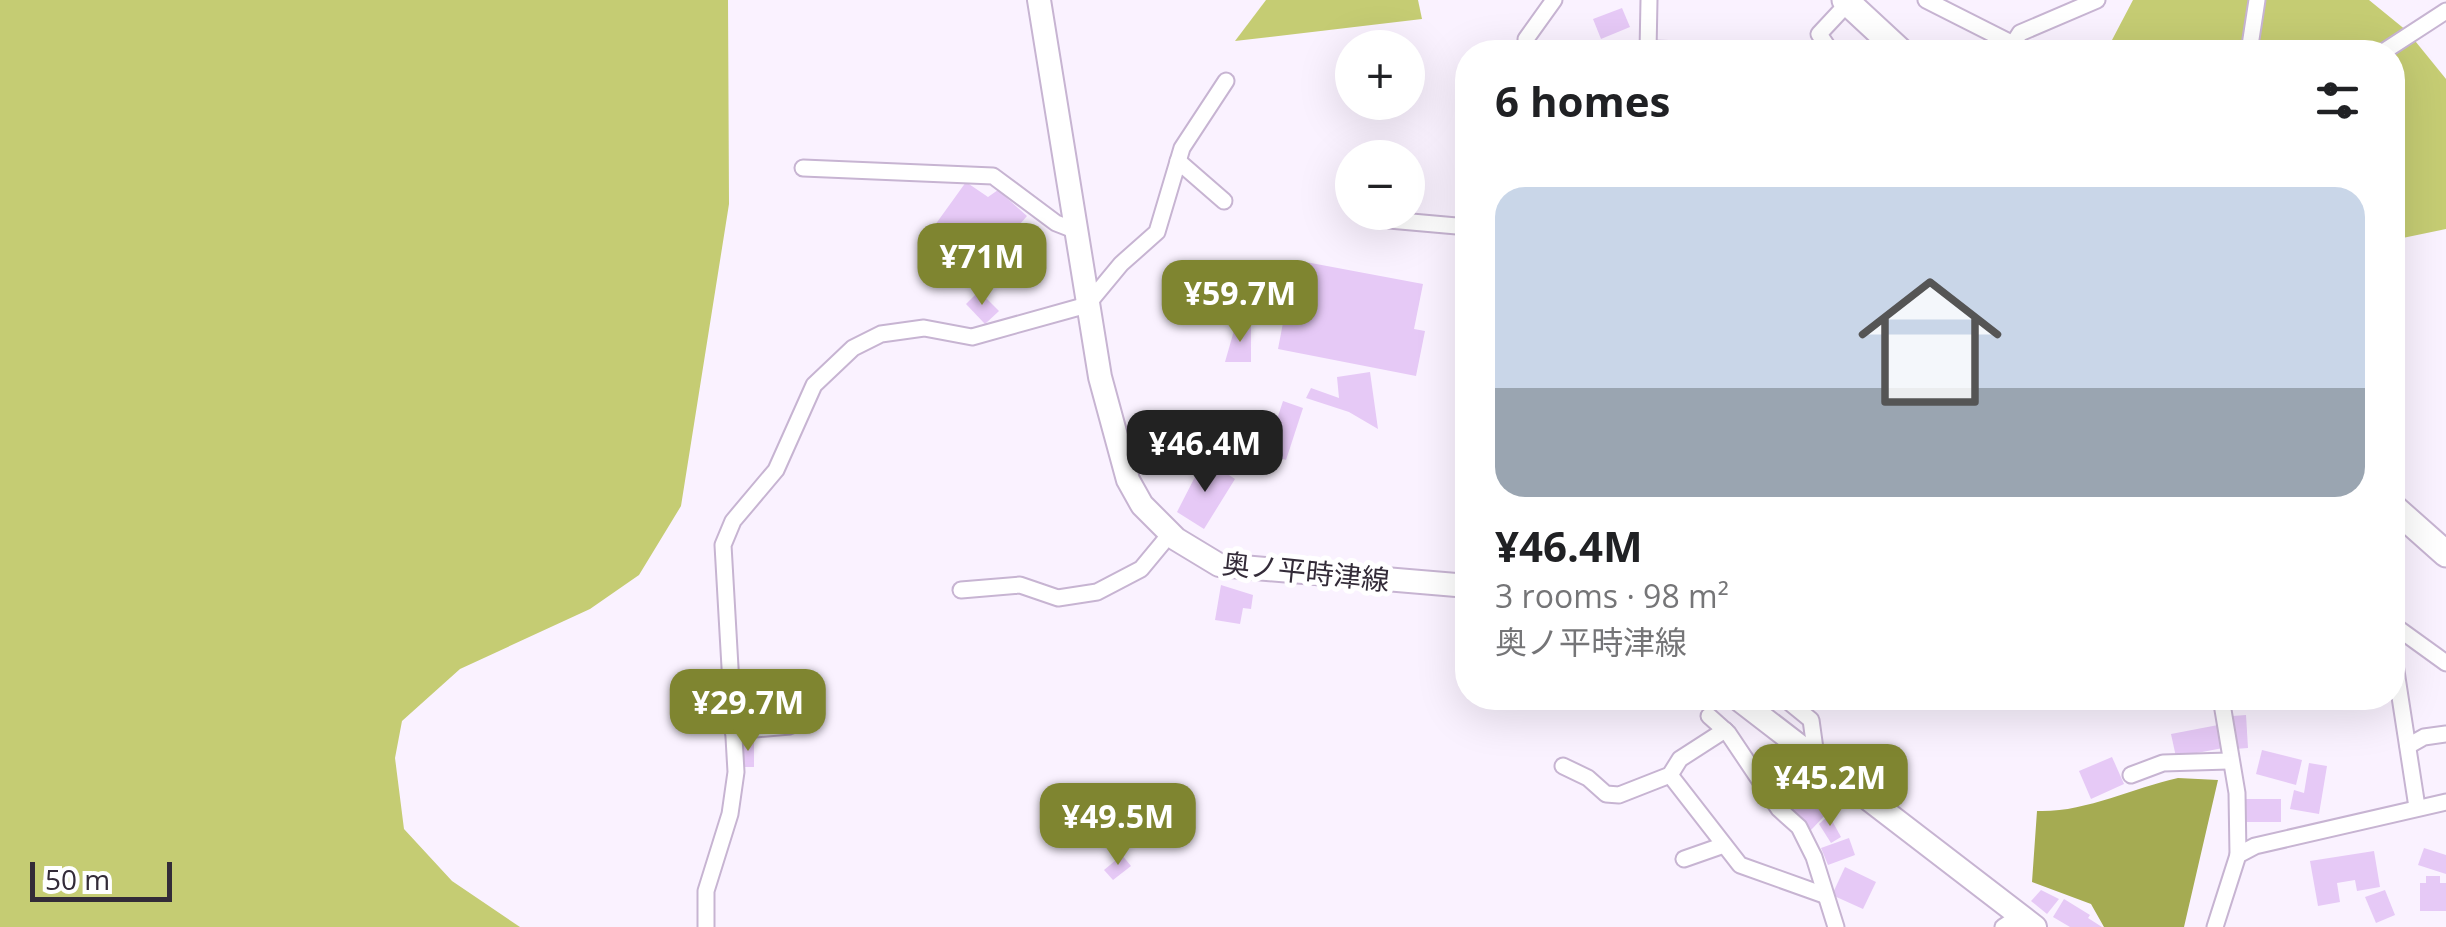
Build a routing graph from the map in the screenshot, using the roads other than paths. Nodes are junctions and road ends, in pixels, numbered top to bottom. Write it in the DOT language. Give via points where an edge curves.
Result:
graph roads {
  1 [pos="1039,0"];
  2 [pos="1554,0"];
  3 [pos="1647,0"];
  4 [pos="1926,0"];
  5 [pos="2097,0"];
  6 [pos="2257,0"];
  7 [pos="1846,1"];
  8 [pos="2446,11"];
  9 [pos="1526,39"];
  10 [pos="1648,40"];
  11 [pos="1824,40"];
  12 [pos="1888,40"];
  13 [pos="2005,40"];
  14 [pos="2016,40"];
  15 [pos="2251,40"];
  16 [pos="2401,40"];
  17 [pos="1226,82"];
  18 [pos="1178,160"];
  19 [pos="803,168"];
  20 [pos="1224,201"];
  21 [pos="1425,223"];
  22 [pos="1455,226"];
  23 [pos="1074,230"];
  24 [pos="1088,305"];
  25 [pos="2405,518"];
  26 [pos="1170,534"];
  27 [pos="2446,554"];
  28 [pos="1455,585"];
  29 [pos="960,590"];
  30 [pos="2405,633"];
  31 [pos="2446,663"];
  32 [pos="1753,710"];
  33 [pos="1798,710"];
  34 [pos="2223,710"];
  35 [pos="2402,710"];
  36 [pos="1709,716"];
  37 [pos="790,726"];
  38 [pos="1725,730"];
  39 [pos="733,731"];
  40 [pos="2446,734"];
  41 [pos="2408,746"];
  42 [pos="1816,756"];
  43 [pos="2228,761"];
  44 [pos="1563,766"];
  45 [pos="1670,775"];
  46 [pos="2130,775"];
  47 [pos="2436,806"];
  48 [pos="1724,845"];
  49 [pos="2238,856"];
  50 [pos="1684,859"];
  51 [pos="1824,895"];
  52 [pos="2020,923"];
  53 [pos="706,927"];
  54 [pos="1836,927"];
  55 [pos="2214,927"];
  1 -- 23 [label="main road, 奥ノ平時津線"];
  2 -- 9 [label="street"];
  3 -- 10 [label="street"];
  4 -- 13 [label="street"];
  5 -- 14 [label="street"];
  6 -- 15 [label="street"];
  7 -- 11 [label="street" via="1820,34"];
  7 -- 12 [label="highway"];
  8 -- 16 [label="street"];
  17 -- 18 [label="street"];
  18 -- 20 [label="street"];
  18 -- 24 [label="street" via="1157,232"];
  19 -- 23 [label="street" via="993,176"];
  21 -- 22 [label="street"];
  23 -- 24 [label="main road, 奥ノ平時津線"];
  24 -- 26 [label="main road, 奥ノ平時津線" via="1128,480"];
  24 -- 39 [label="street" via="972,338 924,328 881,334 853,348 814,384 776,470 733,520 723,546"];
  25 -- 27 [label="highway"];
  26 -- 28 [label="main road, 奥ノ平時津線" via="1207,560 1230,566"];
  26 -- 29 [label="street" via="1141,569 1097,592 1058,598 1020,585"];
  30 -- 31 [label="street"];
  32 -- 42 [label="main road"];
  33 -- 42 [label="street" via="1810,720"];
  34 -- 43 [label="street"];
  35 -- 41 [label="street"];
  36 -- 38 [label="street"];
  37 -- 39 [label="street"];
  38 -- 45 [label="street" via="1680,759"];
  38 -- 51 [label="street" via="1780,810 1799,826"];
  39 -- 53 [label="street" via="736,772 706,892"];
  40 -- 41 [label="street"];
  41 -- 47 [label="street"];
  42 -- 52 [label="main road"];
  43 -- 46 [label="street" via="2163,763"];
  43 -- 49 [label="street" via="2237,792"];
  44 -- 45 [label="street" via="1620,796"];
  45 -- 48 [label="street"];
  47 -- 49 [label="street" via="2255,846"];
  48 -- 50 [label="street"];
  48 -- 51 [label="street" via="1740,865"];
  49 -- 55 [label="street"];
  51 -- 54 [label="street"];
}
